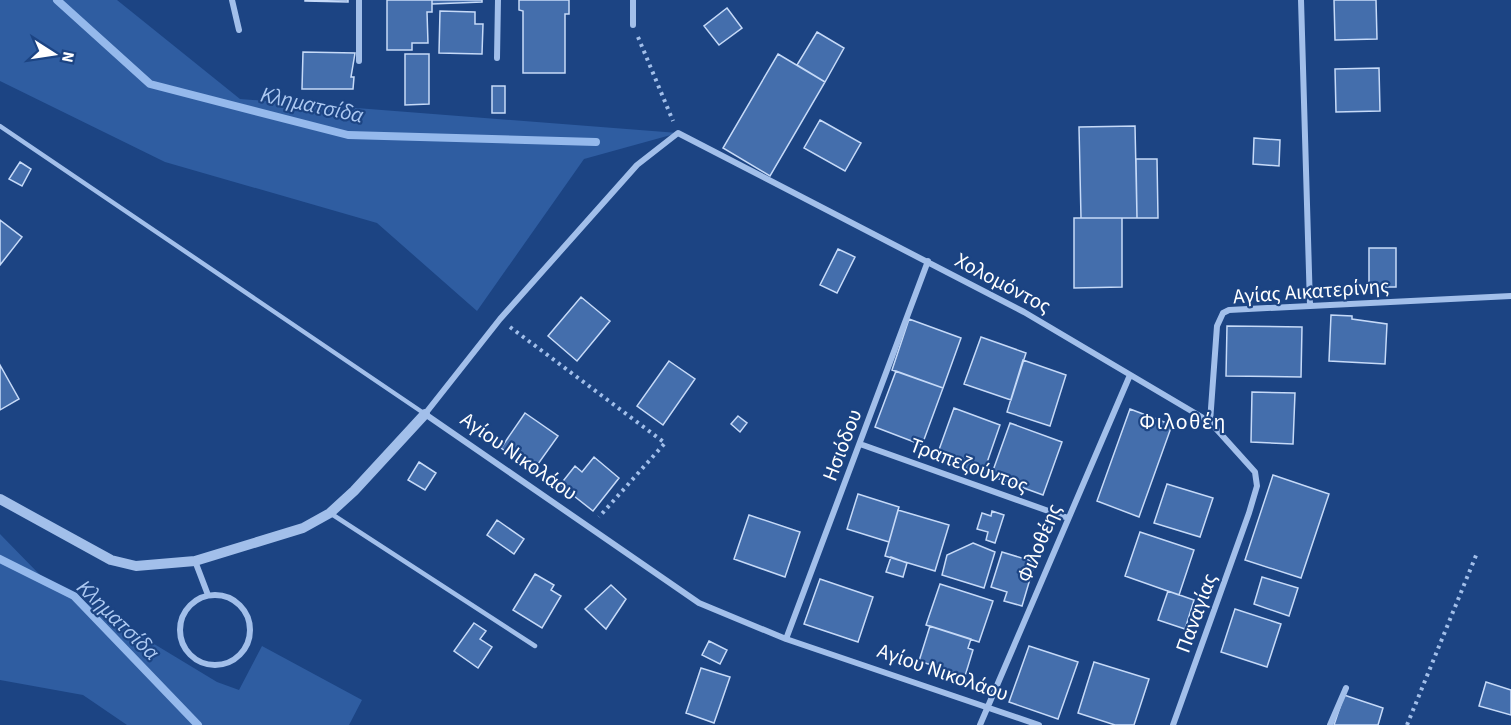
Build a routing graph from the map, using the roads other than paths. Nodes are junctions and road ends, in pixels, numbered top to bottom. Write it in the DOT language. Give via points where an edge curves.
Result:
graph roads {
  1 [pos="232,0"];
  2 [pos="359,0"];
  3 [pos="498,0"];
  4 [pos="633,0"];
  5 [pos="1301,0"];
  6 [pos="633,25"];
  7 [pos="239,30"];
  8 [pos="497,58"];
  9 [pos="359,60"];
  10 [pos="0,126"];
  11 [pos="928,261"];
  12 [pos="1511,296"];
  13 [pos="1310,306"];
  14 [pos="1130,375"];
  15 [pos="424,414"];
  16 [pos="1210,422"];
  17 [pos="860,444"];
  18 [pos="0,499"];
  19 [pos="330,513"];
  20 [pos="1249,513"];
  21 [pos="1068,518"];
  22 [pos="195,561"];
  23 [pos="208,595"];
  24 [pos="786,639"];
  25 [pos="535,646"];
  26 [pos="1346,688"];
  27 [pos="987,706"];
  28 [pos="980,725"];
  29 [pos="1039,725"];
  30 [pos="1173,725"];
  31 [pos="1330,725"];
  1 -- 7 [label="street"];
  2 -- 9 [label="street"];
  3 -- 8 [label="street"];
  4 -- 6 [label="street"];
  5 -- 13 [label="street"];
  10 -- 15 [label="lane"];
  11 -- 14 [label="street, Χολομόντος"];
  11 -- 15 [label="street, Χολομόντος" via="678,133 637,165 500,319"];
  11 -- 17 [label="street, Ησιόδου"];
  12 -- 13 [label="street, Αγίας Αικατερίνης"];
  13 -- 16 [label="street, Αγίας Αικατερίνης" via="1235,308 1223,313 1217,326"];
  14 -- 16 [label="street, Χολομόντος"];
  14 -- 21 [label="street, Φιλοθέης"];
  15 -- 19 [label="street"];
  15 -- 24 [label="street, Αγίου Νικολάου" via="699,603"];
  16 -- 20 [label="street, Χολομόντος" via="1255,472 1257,486"];
  17 -- 21 [label="street, Τραπεζούντος"];
  17 -- 24 [label="street, Ησιόδου"];
  18 -- 22 [label="street" via="111,560 136,566"];
  19 -- 22 [label="street" via="303,528"];
  19 -- 25 [label="lane"];
  20 -- 30 [label="street, Παναγίας"];
  21 -- 27 [label="street, Φιλοθέης"];
  22 -- 23 [label="street"];
  23 -- 23 [label="street" via="230,598 246,613 249,623 247,645 231,661 220,665 197,661 187,652 180,636 181,618 187,607"];
  24 -- 27 [label="street, Αγίου Νικολάου"];
  26 -- 31 [label="street"];
  27 -- 28 [label="street, Φιλοθέης"];
  27 -- 29 [label="street, Αγίου Νικολάου"];
}
